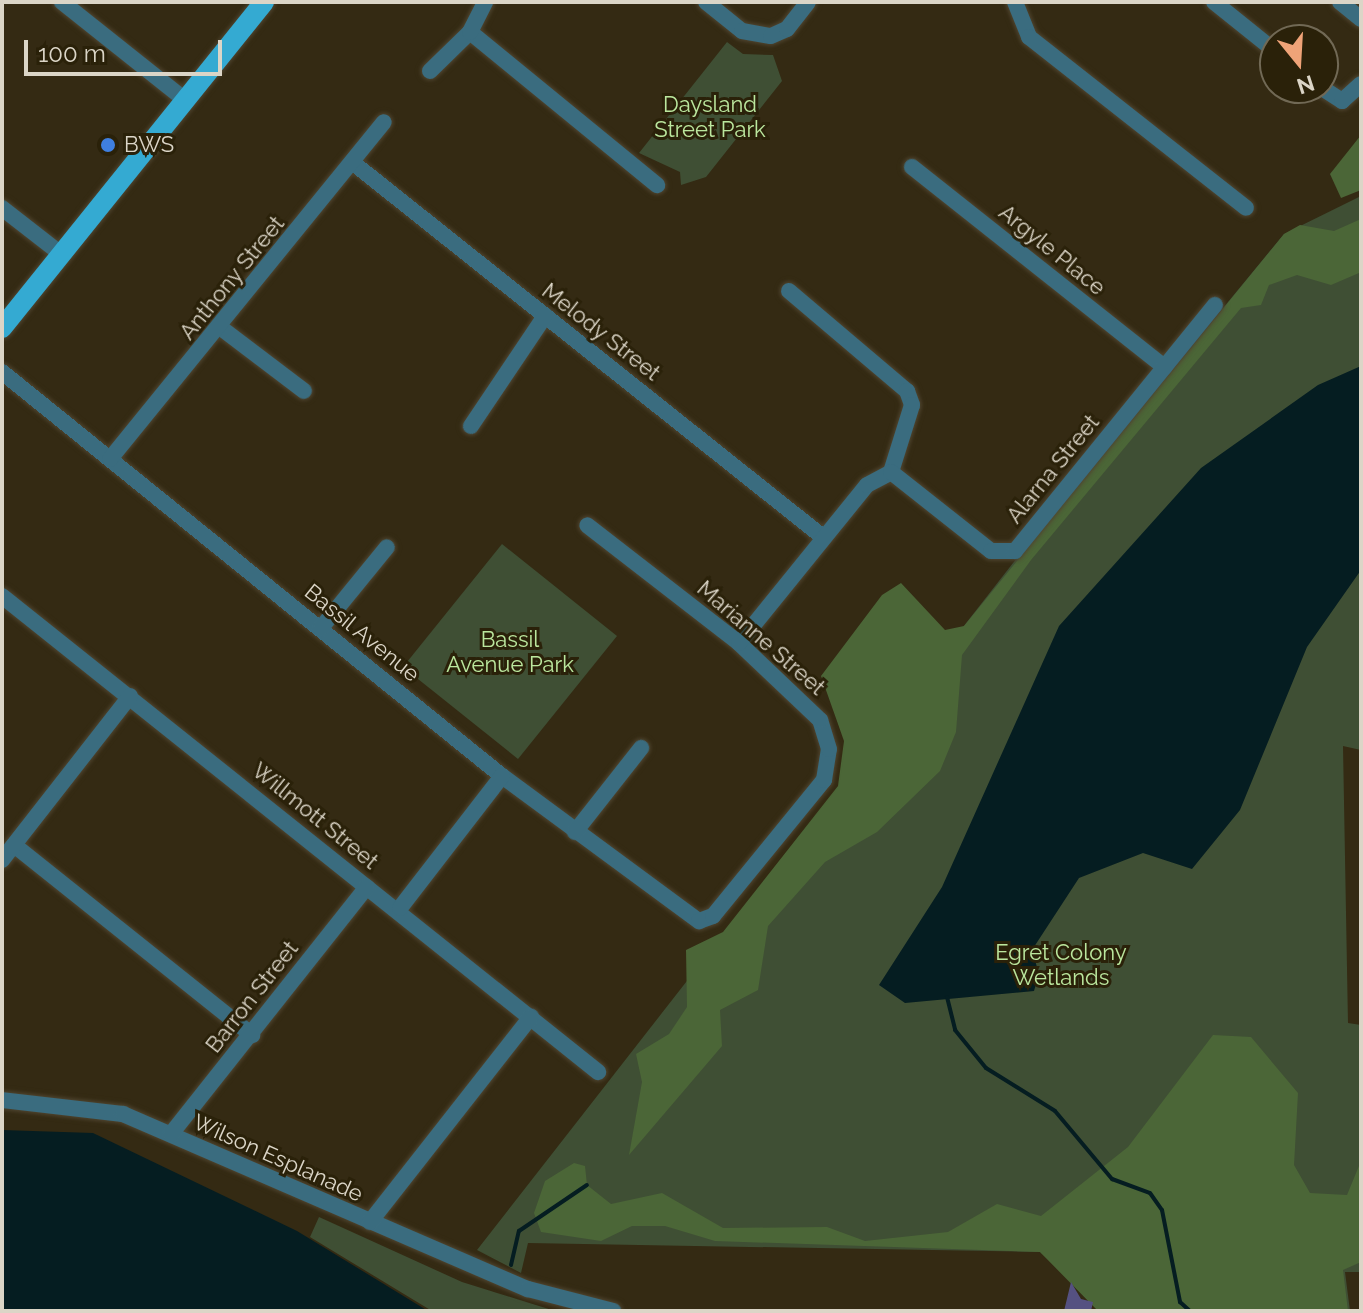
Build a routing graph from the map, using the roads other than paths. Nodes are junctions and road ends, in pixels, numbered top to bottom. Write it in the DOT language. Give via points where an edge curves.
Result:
graph roads {
  1 [pos="62,2"];
  2 [pos="264,2"];
  3 [pos="485,2"];
  4 [pos="706,2"];
  5 [pos="808,2"];
  6 [pos="1015,2"];
  7 [pos="1214,2"];
  8 [pos="1340,2"];
  9 [pos="1361,19"];
  10 [pos="470,32"];
  11 [pos="1259,38"];
  12 [pos="430,71"];
  13 [pos="1361,84"];
  14 [pos="1339,99"];
  15 [pos="185,100"];
  16 [pos="384,122"];
  17 [pos="352,162"];
  18 [pos="912,167"];
  19 [pos="657,185"];
  20 [pos="2,208"];
  21 [pos="1246,208"];
  22 [pos="61,254"];
  23 [pos="789,291"];
  24 [pos="1215,305"];
  25 [pos="545,316"];
  26 [pos="2,328"];
  27 [pos="221,328"];
  28 [pos="1164,367"];
  29 [pos="2,372"];
  30 [pos="304,391"];
  31 [pos="471,426"];
  32 [pos="110,459"];
  33 [pos="891,472"];
  34 [pos="587,525"];
  35 [pos="823,537"];
  36 [pos="387,547"];
  37 [pos="2,596"];
  38 [pos="321,628"];
  39 [pos="739,643"];
  40 [pos="130,696"];
  41 [pos="641,748"];
  42 [pos="502,776"];
  43 [pos="575,832"];
  44 [pos="14,845"];
  45 [pos="2,860"];
  46 [pos="367,887"];
  47 [pos="400,908"];
  48 [pos="699,921"];
  49 [pos="531,1017"];
  50 [pos="252,1035"];
  51 [pos="598,1072"];
  52 [pos="2,1100"];
  53 [pos="171,1134"];
  54 [pos="370,1222"];
  55 [pos="613,1311"];
  1 -- 15 [label="street"];
  2 -- 15 [label="main road"];
  3 -- 10 [label="street"];
  4 -- 5 [label="street" via="742,31 771,36 787,29"];
  6 -- 21 [label="street" via="1029,37"];
  7 -- 11 [label="street"];
  8 -- 9 [label="street"];
  10 -- 12 [label="street"];
  10 -- 19 [label="street"];
  13 -- 14 [label="street"];
  15 -- 22 [label="main road"];
  16 -- 17 [label="street, Anthony Street"];
  17 -- 25 [label="street, Melody Street"];
  17 -- 27 [label="street, Anthony Street"];
  18 -- 28 [label="street, Argyle Place"];
  20 -- 22 [label="street"];
  22 -- 26 [label="main road"];
  23 -- 33 [label="street" via="907,391 912,405"];
  24 -- 28 [label="street, Alarna Street"];
  25 -- 31 [label="street"];
  25 -- 35 [label="street, Melody Street"];
  27 -- 30 [label="street"];
  27 -- 32 [label="street, Anthony Street"];
  28 -- 33 [label="street, Alarna Street" via="1015,551 991,551"];
  29 -- 32 [label="street, Bassil Avenue"];
  32 -- 38 [label="street, Bassil Avenue"];
  33 -- 35 [label="street" via="867,485"];
  34 -- 39 [label="street, Marianne Street"];
  35 -- 39 [label="street"];
  36 -- 38 [label="street"];
  37 -- 40 [label="street, Willmott Street"];
  38 -- 42 [label="street, Bassil Avenue"];
  39 -- 48 [label="street, Marianne Street" via="808,701 829,749 824,780 713,916"];
  40 -- 44 [label="street"];
  40 -- 46 [label="street, Willmott Street"];
  41 -- 43 [label="street"];
  42 -- 43 [label="street, Bassil Avenue"];
  42 -- 47 [label="street"];
  43 -- 48 [label="street, Bassil Avenue"];
  44 -- 45 [label="street"];
  44 -- 50 [label="street"];
  46 -- 47 [label="street, Willmott Street"];
  46 -- 50 [label="street, Barron Street"];
  47 -- 49 [label="street, Willmott Street"];
  49 -- 51 [label="street, Willmott Street"];
  49 -- 54 [label="street"];
  50 -- 53 [label="street, Barron Street"];
  52 -- 53 [label="street, Wilson Esplanade" via="105,1110"];
  53 -- 54 [label="street, Wilson Esplanade"];
  54 -- 55 [label="street, Wilson Esplanade" via="528,1289"];
}
